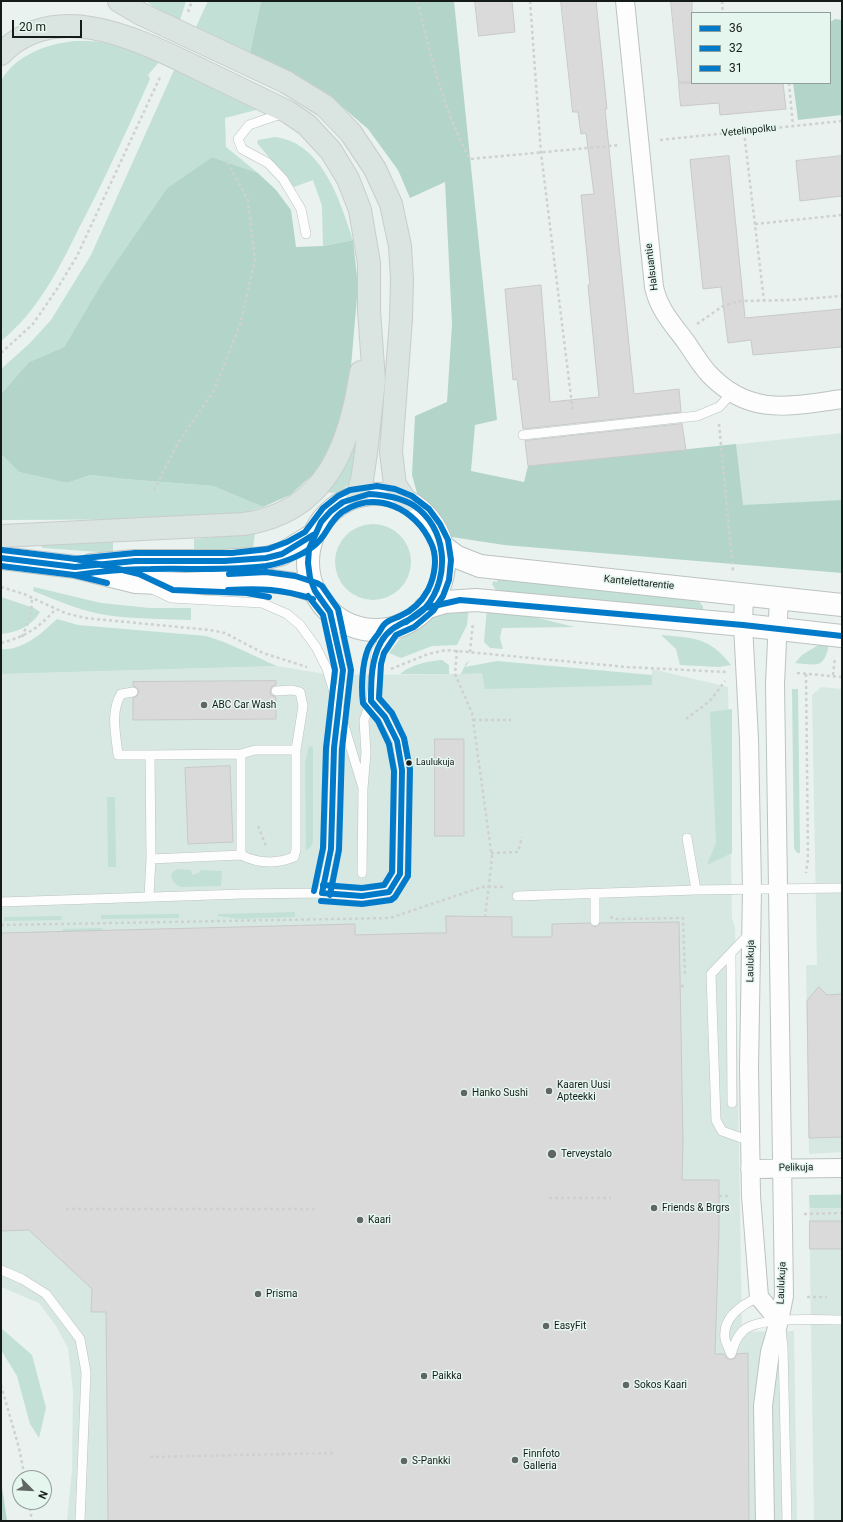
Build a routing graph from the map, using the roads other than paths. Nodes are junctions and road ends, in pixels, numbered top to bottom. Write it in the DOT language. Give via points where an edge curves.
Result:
graph roads {
  1 [pos="119,1"];
  2 [pos="625,1"];
  3 [pos="1,54"];
  4 [pos="288,112"];
  5 [pos="306,234"];
  6 [pos="369,311"];
  7 [pos="732,392"];
  8 [pos="842,399"];
  9 [pos="523,435"];
  10 [pos="357,496"];
  11 [pos="406,501"];
  12 [pos="313,535"];
  13 [pos="1,536"];
  14 [pos="442,546"];
  15 [pos="1,558"];
  16 [pos="75,567"];
  17 [pos="136,582"];
  18 [pos="315,591"];
  19 [pos="744,595"];
  20 [pos="779,598"];
  21 [pos="842,605"];
  22 [pos="425,608"];
  23 [pos="330,612"];
  24 [pos="743,625"];
  25 [pos="391,628"];
  26 [pos="778,629"];
  27 [pos="842,636"];
  28 [pos="276,691"];
  29 [pos="133,692"];
  30 [pos="371,701"];
  31 [pos="340,710"];
  32 [pos="296,750"];
  33 [pos="241,754"];
  34 [pos="150,755"];
  35 [pos="363,788"];
  36 [pos="687,838"];
  37 [pos="241,856"];
  38 [pos="151,859"];
  39 [pos="362,873"];
  40 [pos="779,888"];
  41 [pos="842,888"];
  42 [pos="752,889"];
  43 [pos="696,890"];
  44 [pos="322,892"];
  45 [pos="595,894"];
  46 [pos="148,896"];
  47 [pos="517,896"];
  48 [pos="1,902"];
  49 [pos="595,917"];
  50 [pos="751,932"];
  51 [pos="731,953"];
  52 [pos="732,1103"];
  53 [pos="750,1141"];
  54 [pos="782,1168"];
  55 [pos="842,1168"];
  56 [pos="750,1169"];
  57 [pos="1,1270"];
  58 [pos="759,1297"];
  59 [pos="842,1320"];
  60 [pos="779,1321"];
  61 [pos="787,1520"];
  62 [pos="80,1521"];
  63 [pos="765,1521"];
  1 -- 11 [label="highway" via="141,14 286,82 324,106 351,133 375,169 391,204 400,246 401,319 391,452 395,484"];
  2 -- 7 [label="street, Halsuantie" via="654,287 658,304 709,374"];
  3 -- 4 [label="highway" via="11,42 35,28 53,24 101,26 145,43"];
  4 -- 5 [label="lane" via="248,125 238,139 242,149 268,163 283,180 301,209"];
  4 -- 6 [label="highway" via="307,125 331,151 348,179 360,210 369,263"];
  6 -- 10 [label="highway" via="374,380 366,453"];
  6 -- 13 [label="highway" via="357,395 343,446 334,467 296,507 272,518 244,524"];
  7 -- 8 [label="street, Halsuantie" via="765,406"];
  7 -- 9 [label="lane" via="720,406 697,416"];
  10 -- 11 [label="main road" via="382,494"];
  10 -- 12 [label="main road" via="331,511"];
  11 -- 14 [label="main road" via="429,519"];
  12 -- 16 [label="main road" via="282,554 266,558 224,561 135,561"];
  12 -- 18 [label="main road" via="308,563"];
  14 -- 19 [label="main road, Kantelettarentie" via="457,557 480,566"];
  14 -- 22 [label="main road" via="444,563 441,579"];
  15 -- 16 [label="main road"];
  16 -- 17 [label="main road"];
  17 -- 18 [label="main road" via="185,584 265,580 293,584"];
  17 -- 31 [label="lane" via="171,598 262,603 287,614 300,625 316,647 327,669"];
  18 -- 23 [label="main road"];
  19 -- 20 [label="main road, Kantelettarentie"];
  19 -- 24 [label="street, Laulukuja"];
  20 -- 21 [label="main road, Kantelettarentie"];
  20 -- 26 [label="street, Laulukuja"];
  22 -- 24 [label="main road" via="445,602 476,600"];
  22 -- 25 [label="main road" via="404,624"];
  23 -- 25 [label="main road" via="344,622 359,627 375,630"];
  23 -- 31 [label="lane" via="343,670"];
  24 -- 26 [label="main road"];
  24 -- 42 [label="street, Laulukuja" via="749,739"];
  25 -- 30 [label="lane" via="376,652"];
  26 -- 27 [label="main road"];
  26 -- 40 [label="street, Laulukuja" via="775,684"];
  28 -- 32 [label="lane" via="300,692 303,706"];
  29 -- 34 [label="lane" via="121,694 115,704 118,755"];
  30 -- 35 [label="lane" via="364,720 366,753"];
  30 -- 44 [label="lane" via="385,717 396,741 402,770 400,874 389,892 362,896"];
  31 -- 35 [label="lane"];
  31 -- 44 [label="lane" via="334,748 332,848"];
  32 -- 33 [label="lane" via="255,750"];
  32 -- 37 [label="lane" via="294,856 270,862 252,861"];
  33 -- 34 [label="lane"];
  33 -- 37 [label="lane"];
  34 -- 38 [label="lane"];
  35 -- 39 [label="lane"];
  36 -- 43 [label="lane"];
  37 -- 38 [label="lane"];
  38 -- 46 [label="lane"];
  40 -- 41 [label="lane"];
  40 -- 42 [label="lane"];
  40 -- 54 [label="street, Laulukuja"];
  42 -- 43 [label="lane"];
  42 -- 50 [label="street, Laulukuja"];
  43 -- 45 [label="lane"];
  44 -- 46 [label="lane"];
  45 -- 47 [label="lane"];
  45 -- 49 [label="lane"];
  46 -- 48 [label="lane"];
  50 -- 51 [label="lane"];
  50 -- 53 [label="street, Laulukuja"];
  51 -- 52 [label="lane"];
  51 -- 53 [label="lane" via="711,974 716,1120 722,1131"];
  53 -- 56 [label="street, Laulukuja"];
  54 -- 55 [label="street, Pelikuja"];
  54 -- 56 [label="street, Pelikuja"];
  54 -- 60 [label="street, Laulukuja" via="784,1296"];
  56 -- 58 [label="street, Laulukuja"];
  57 -- 62 [label="lane" via="22,1278 46,1294 80,1339 86,1372"];
  58 -- 60 [label="street, Laulukuja"];
  58 -- 60 [label="lane" via="744,1304 729,1320 725,1338 731,1354 744,1329 755,1323"];
  59 -- 60 [label="lane"];
  60 -- 61 [label="lane" via="784,1347"];
  60 -- 63 [label="street, Laulukuja" via="770,1352 763,1406"];
}
